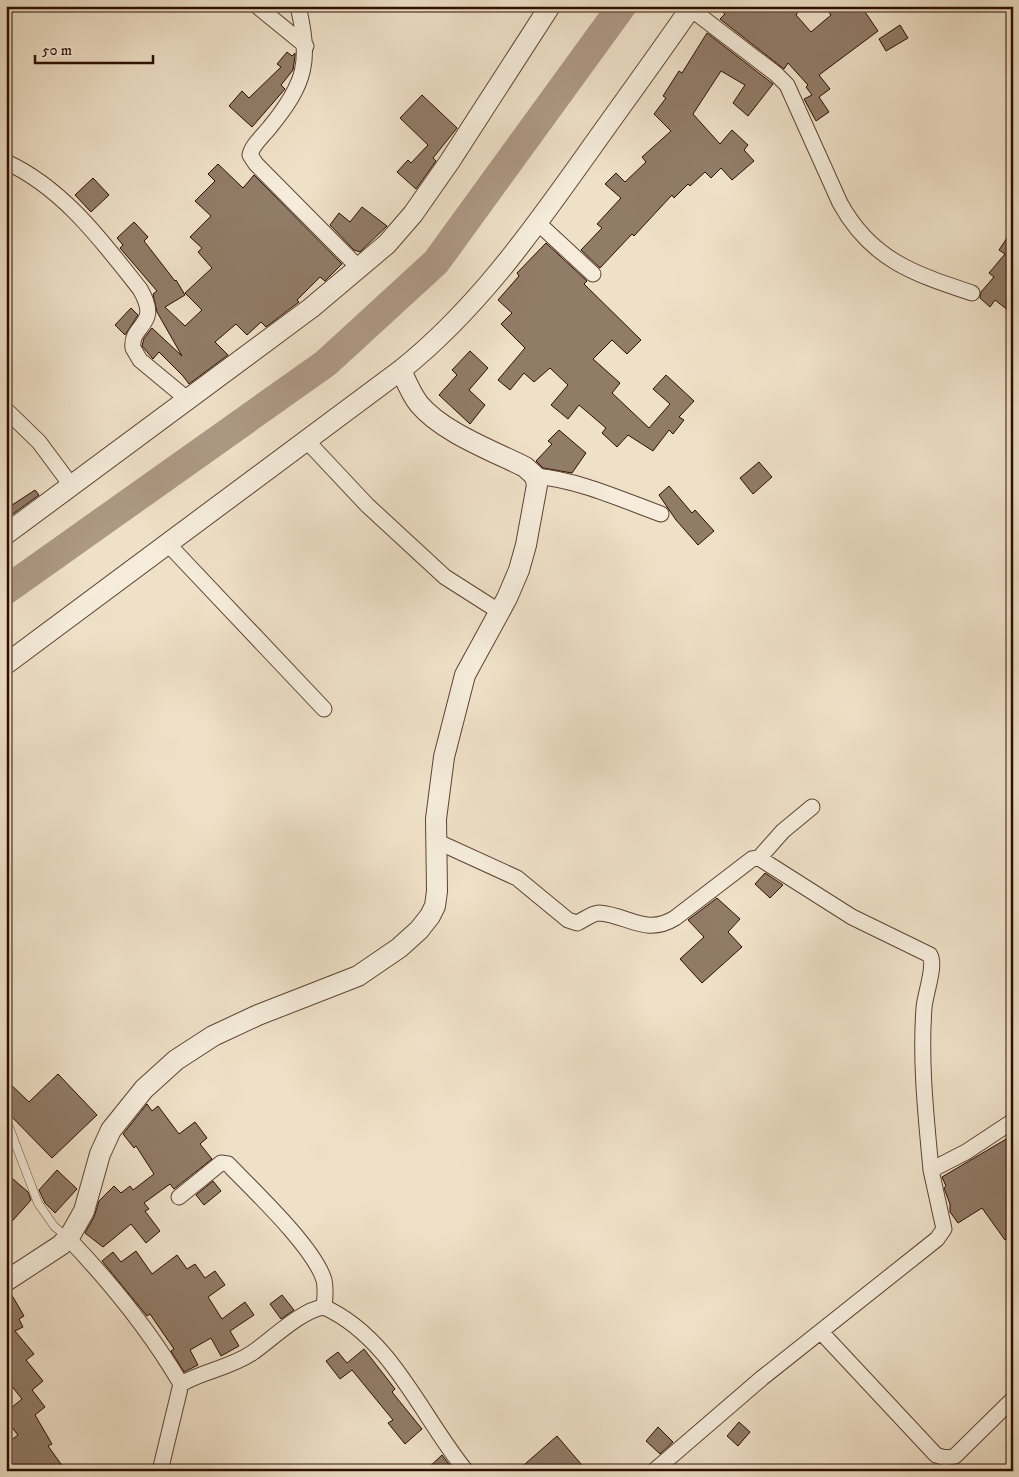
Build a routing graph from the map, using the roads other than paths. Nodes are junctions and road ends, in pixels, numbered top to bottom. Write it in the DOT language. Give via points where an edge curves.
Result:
graph roads {
  1 [pos="257,6"];
  2 [pos="298,6"];
  3 [pos="550,6"];
  4 [pos="690,7"];
  5 [pos="306,46"];
  6 [pos="6,162"];
  7 [pos="538,223"];
  8 [pos="360,269"];
  9 [pos="593,274"];
  10 [pos="972,293"];
  11 [pos="401,370"];
  12 [pos="187,399"];
  13 [pos="6,410"];
  14 [pos="306,440"];
  15 [pos="535,476"];
  16 [pos="71,485"];
  17 [pos="661,514"];
  18 [pos="6,534"];
  19 [pos="168,544"];
  20 [pos="500,612"];
  21 [pos="6,664"];
  22 [pos="324,709"];
  23 [pos="812,807"];
  24 [pos="436,841"];
  25 [pos="759,858"];
  26 [pos="1013,1121"];
  27 [pos="9,1127"];
  28 [pos="931,1170"];
  29 [pos="179,1197"];
  30 [pos="62,1232"];
  31 [pos="6,1281"];
  32 [pos="324,1307"];
  33 [pos="821,1332"];
  34 [pos="181,1384"];
  35 [pos="1013,1398"];
  36 [pos="160,1471"];
  37 [pos="466,1471"];
  38 [pos="654,1471"];
  1 -- 5 [label="street"];
  2 -- 5 [label="street"];
  3 -- 8 [label="street" via="413,214"];
  4 -- 7 [label="street"];
  4 -- 10 [label="street" via="787,85 847,218 874,247 899,266 918,275"];
  5 -- 8 [label="street" via="294,94 250,154 256,164"];
  6 -- 12 [label="street" via="33,174 57,194 140,289 149,313 132,342 132,348 140,360"];
  7 -- 9 [label="street"];
  7 -- 11 [label="street" via="474,302 424,352"];
  8 -- 12 [label="street"];
  11 -- 14 [label="street"];
  11 -- 15 [label="street" via="419,404 431,416 525,467"];
  12 -- 16 [label="street"];
  13 -- 16 [label="street" via="39,442"];
  14 -- 19 [label="street"];
  14 -- 20 [label="street" via="367,504 445,576"];
  15 -- 17 [label="street" via="584,486"];
  15 -- 20 [label="street" via="537,496 526,545 519,570"];
  16 -- 18 [label="street"];
  19 -- 21 [label="street"];
  19 -- 22 [label="street"];
  20 -- 24 [label="street" via="465,675 444,757"];
  23 -- 25 [label="street" via="783,831"];
  24 -- 25 [label="street" via="511,874 568,920 577,923 597,913 648,926 660,925 675,918 752,859"];
  24 -- 30 [label="street" via="438,891 435,906 419,930 358,976 258,1015 213,1036 176,1060 144,1089 111,1130 100,1154 84,1211"];
  25 -- 28 [label="street" via="852,917 931,957 924,1006 924,1093"];
  26 -- 28 [label="street" via="966,1152"];
  27 -- 30 [label="lane" via="38,1204"];
  28 -- 33 [label="street" via="944,1229 942,1234"];
  29 -- 32 [label="street" via="221,1163 228,1164 275,1212 312,1258 324,1281"];
  30 -- 31 [label="street" via="62,1245"];
  30 -- 34 [label="street" via="91,1262 152,1340"];
  32 -- 34 [label="street" via="303,1317 251,1354"];
  32 -- 37 [label="street" via="354,1326 385,1358"];
  33 -- 35 [label="street" via="940,1457 954,1456"];
  33 -- 38 [label="street"];
  34 -- 36 [label="street"];
}
